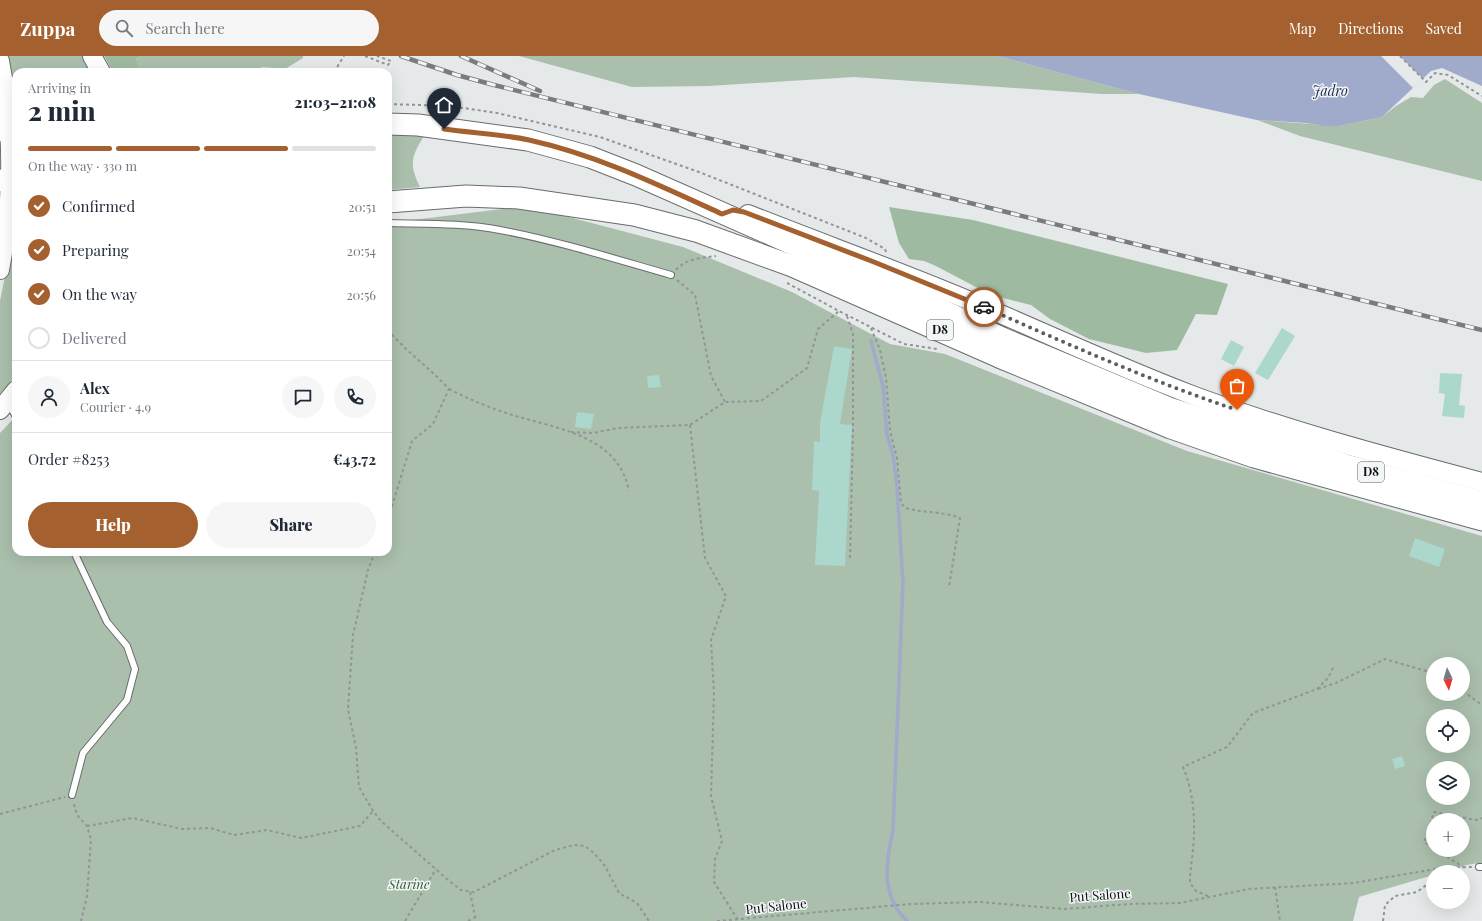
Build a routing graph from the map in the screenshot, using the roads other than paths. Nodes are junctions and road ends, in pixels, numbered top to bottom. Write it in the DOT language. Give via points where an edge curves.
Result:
graph roads {
  1 [pos="92,56"];
  2 [pos="0,61"];
  3 [pos="99,68"];
  4 [pos="7,87"];
  5 [pos="392,124"];
  6 [pos="12,129"];
  7 [pos="9,183"];
  8 [pos="392,202"];
  9 [pos="722,214"];
  10 [pos="392,223"];
  11 [pos="2,236"];
  12 [pos="0,270"];
  13 [pos="671,275"];
  14 [pos="1482,482"];
  15 [pos="1482,502"];
  16 [pos="1482,520"];
  17 [pos="76,556"];
  18 [pos="72,795"];
  1 -- 3 [label="main road"];
  2 -- 4 [label="main road"];
  4 -- 6 [label="main road"];
  5 -- 9 [label="highway, D8" via="418,125 528,140 590,157"];
  6 -- 7 [label="main road"];
  7 -- 11 [label="main road"];
  8 -- 16 [label="highway, D8" via="466,196 519,198 634,215 696,231 792,266 999,357 1171,428 1261,459"];
  9 -- 14 [label="main road" via="733,210 744,212 894,270 1192,395 1365,451"];
  9 -- 15 [label="highway, D8" via="1002,338 1169,408 1349,466"];
  10 -- 13 [label="lane" via="499,230 575,247"];
  11 -- 12 [label="main road"];
  17 -- 18 [label="lane" via="107,622 127,646 135,669 127,700 83,753"];
}
